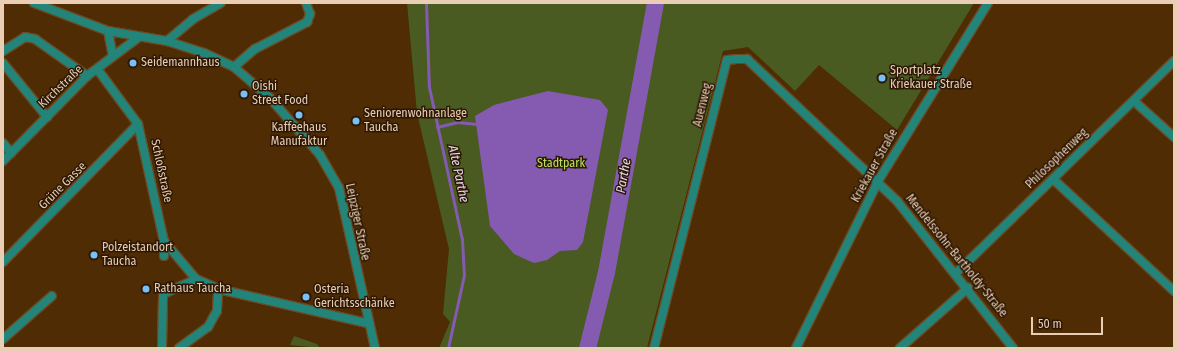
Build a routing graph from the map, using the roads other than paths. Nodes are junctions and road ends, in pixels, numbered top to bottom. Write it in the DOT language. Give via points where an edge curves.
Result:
graph roads {
  1 [pos="34,3"];
  2 [pos="221,3"];
  3 [pos="306,3"];
  4 [pos="988,3"];
  5 [pos="50,6"];
  6 [pos="108,31"];
  7 [pos="139,37"];
  8 [pos="167,41"];
  9 [pos="3,51"];
  10 [pos="113,56"];
  11 [pos="1174,61"];
  12 [pos="3,63"];
  13 [pos="234,67"];
  14 [pos="98,70"];
  15 [pos="87,76"];
  16 [pos="1134,101"];
  17 [pos="47,117"];
  18 [pos="138,124"];
  19 [pos="1174,137"];
  20 [pos="3,143"];
  21 [pos="11,152"];
  22 [pos="3,161"];
  23 [pos="1053,179"];
  24 [pos="878,181"];
  25 [pos="164,241"];
  26 [pos="164,256"];
  27 [pos="3,262"];
  28 [pos="956,273"];
  29 [pos="196,279"];
  30 [pos="968,288"];
  31 [pos="218,289"];
  32 [pos="1174,290"];
  33 [pos="52,296"];
  34 [pos="366,323"];
  35 [pos="3,339"];
  36 [pos="162,348"];
  37 [pos="179,348"];
  38 [pos="375,348"];
  39 [pos="654,348"];
  40 [pos="796,348"];
  41 [pos="900,348"];
  42 [pos="1013,348"];
  1 -- 5 [label="street"];
  2 -- 8 [label="street"];
  3 -- 13 [label="street" via="310,14 307,22 255,49"];
  4 -- 24 [label="street, Kriekauer Straße"];
  5 -- 6 [label="street"];
  6 -- 7 [label="street"];
  6 -- 10 [label="street"];
  7 -- 8 [label="street"];
  7 -- 10 [label="street, Kirchstraße"];
  8 -- 13 [label="street"];
  9 -- 15 [label="street" via="25,37 35,39"];
  10 -- 14 [label="street, Kirchstraße"];
  11 -- 16 [label="street, Philosophenweg"];
  12 -- 17 [label="street"];
  13 -- 34 [label="street, Leipziger Straße" via="292,123 333,176 342,200"];
  14 -- 15 [label="street, Kirchstraße"];
  14 -- 18 [label="street, Schloßstraße"];
  15 -- 17 [label="street, Kirchstraße"];
  16 -- 19 [label="street"];
  16 -- 23 [label="street, Philosophenweg"];
  17 -- 21 [label="street, Kirchstraße"];
  18 -- 25 [label="street, Schloßstraße"];
  18 -- 27 [label="street, Grüne Gasse"];
  20 -- 21 [label="street"];
  21 -- 22 [label="street, Kirchstraße"];
  23 -- 28 [label="street, Philosophenweg"];
  23 -- 32 [label="street"];
  24 -- 28 [label="street, Mendelssohn-Bartholdy-Straße"];
  24 -- 39 [label="street, Auenweg" via="747,59 727,60"];
  24 -- 40 [label="street, Kriekauer Straße"];
  25 -- 26 [label="street"];
  25 -- 29 [label="street, Schloßstraße"];
  28 -- 30 [label="street, Mendelssohn-Bartholdy-Straße"];
  29 -- 31 [label="street, Schloßstraße"];
  29 -- 36 [label="street" via="163,294"];
  30 -- 41 [label="street"];
  30 -- 42 [label="street, Mendelssohn-Bartholdy-Straße"];
  31 -- 34 [label="street, Schloßstraße"];
  31 -- 37 [label="street" via="217,311 208,327"];
  33 -- 35 [label="street"];
  34 -- 38 [label="street, Leipziger Straße"];
}
